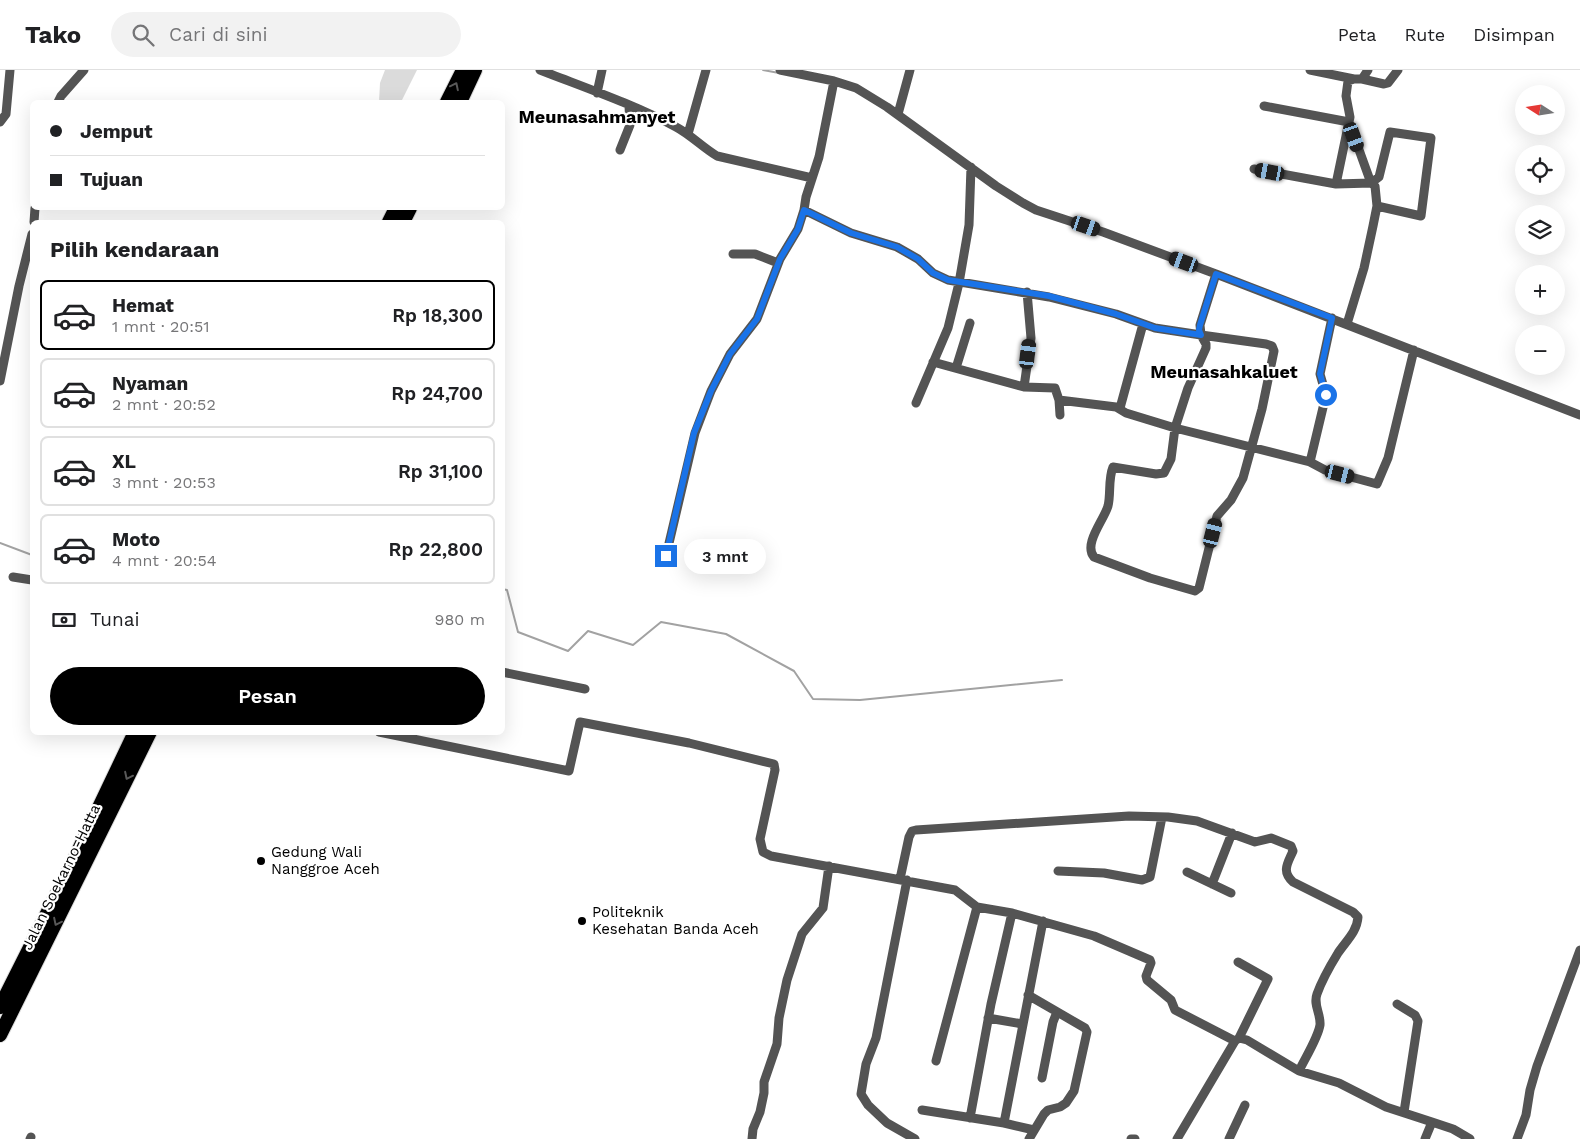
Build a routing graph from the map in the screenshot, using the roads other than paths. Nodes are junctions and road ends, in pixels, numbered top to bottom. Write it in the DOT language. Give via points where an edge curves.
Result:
graph roads {
  1 [pos="10,70"];
  2 [pos="84,70"];
  3 [pos="463,70"];
  4 [pos="476,70"];
  5 [pos="540,70"];
  6 [pos="602,70"];
  7 [pos="706,70"];
  8 [pos="780,70"];
  9 [pos="910,70"];
  10 [pos="1310,70"];
  11 [pos="1368,70"];
  12 [pos="1398,70"];
  13 [pos="1358,79"];
  14 [pos="833,84"];
  15 [pos="597,93"];
  16 [pos="59,100"];
  17 [pos="448,100"];
  18 [pos="461,100"];
  19 [pos="629,106"];
  20 [pos="1264,106"];
  21 [pos="898,114"];
  22 [pos="0,122"];
  23 [pos="1349,122"];
  24 [pos="688,134"];
  25 [pos="620,150"];
  26 [pos="971,167"];
  27 [pos="1254,169"];
  28 [pos="812,178"];
  29 [pos="1370,183"];
  30 [pos="1336,184"];
  31 [pos="1377,206"];
  32 [pos="804,210"];
  33 [pos="30,242"];
  34 [pos="733,254"];
  35 [pos="778,263"];
  36 [pos="1215,277"];
  37 [pos="959,283"];
  38 [pos="1027,292"];
  39 [pos="1331,322"];
  40 [pos="970,323"];
  41 [pos="1143,324"];
  42 [pos="1347,324"];
  43 [pos="1201,335"];
  44 [pos="1414,350"];
  45 [pos="933,362"];
  46 [pos="956,368"];
  47 [pos="0,381"];
  48 [pos="1024,387"];
  49 [pos="1059,400"];
  50 [pos="916,403"];
  51 [pos="1120,408"];
  52 [pos="1060,415"];
  53 [pos="1580,415"];
  54 [pos="1175,428"];
  55 [pos="1252,448"];
  56 [pos="1310,462"];
  57 [pos="666,556"];
  58 [pos="13,577"];
  59 [pos="30,580"];
  60 [pos="505,673"];
  61 [pos="585,689"];
  62 [pos="134,735"];
  63 [pos="149,735"];
  64 [pos="400,735"];
  65 [pos="1162,816"];
  66 [pos="1232,833"];
  67 [pos="829,866"];
  68 [pos="1058,871"];
  69 [pos="1187,872"];
  70 [pos="903,880"];
  71 [pos="1212,884"];
  72 [pos="1231,893"];
  73 [pos="977,907"];
  74 [pos="1012,913"];
  75 [pos="1043,921"];
  76 [pos="1580,950"];
  77 [pos="1238,962"];
  78 [pos="1028,995"];
  79 [pos="1397,1004"];
  80 [pos="0,1007"];
  81 [pos="1057,1012"];
  82 [pos="988,1018"];
  83 [pos="1022,1024"];
  84 [pos="0,1034"];
  85 [pos="1237,1040"];
  86 [pos="936,1061"];
  87 [pos="1299,1070"];
  88 [pos="1042,1078"];
  89 [pos="1246,1105"];
  90 [pos="922,1110"];
  91 [pos="1404,1112"];
  92 [pos="970,1118"];
  93 [pos="1432,1122"];
  94 [pos="1004,1123"];
  95 [pos="1034,1130"];
  96 [pos="1181,1138"];
  97 [pos="752,1139"];
  98 [pos="915,1139"];
  99 [pos="1029,1139"];
  100 [pos="1230,1139"];
  101 [pos="1425,1139"];
  102 [pos="1470,1139"];
  103 [pos="1517,1139"];
  1 -- 22 [label="street" via="6,114"];
  2 -- 16 [label="street"];
  17 -- 3 [label="highway, one-way"];
  4 -- 18 [label="highway"];
  5 -- 15 [label="street"];
  6 -- 15 [label="street"];
  7 -- 24 [label="street"];
  8 -- 14 [label="street"];
  9 -- 21 [label="street"];
  10 -- 13 [label="street"];
  11 -- 13 [label="street"];
  12 -- 13 [label="street" via="1384,84"];
  13 -- 23 [label="street" via="1348,81 1346,86"];
  14 -- 21 [label="street" via="856,88"];
  14 -- 28 [label="street"];
  15 -- 19 [label="street"];
  19 -- 24 [label="street"];
  19 -- 25 [label="street" via="630,125"];
  20 -- 23 [label="street"];
  21 -- 26 [label="street"];
  23 -- 29 [label="street"];
  23 -- 30 [label="street"];
  24 -- 28 [label="street" via="717,156"];
  26 -- 36 [label="street" via="1036,210 1103,232"];
  26 -- 37 [label="street" via="969,225"];
  27 -- 30 [label="street"];
  28 -- 32 [label="street"];
  29 -- 30 [label="street"];
  29 -- 31 [label="street" via="1375,186"];
  29 -- 31 [label="street" via="1379,178 1390,132 1431,138 1422,216"];
  31 -- 42 [label="street" via="1364,268"];
  32 -- 35 [label="street" via="798,229"];
  32 -- 37 [label="street" via="851,233 897,247 940,277"];
  33 -- 47 [label="street"];
  34 -- 35 [label="street" via="755,254"];
  35 -- 57 [label="street" via="757,319 730,354 694,433"];
  36 -- 39 [label="street"];
  36 -- 43 [label="street" via="1200,325"];
  37 -- 38 [label="street"];
  37 -- 45 [label="street" via="948,328"];
  38 -- 41 [label="street"];
  38 -- 48 [label="street" via="1030,338"];
  39 -- 42 [label="street"];
  39 -- 56 [label="street" via="1320,374 1326,395"];
  40 -- 46 [label="street"];
  41 -- 43 [label="street"];
  41 -- 51 [label="street"];
  42 -- 44 [label="street"];
  43 -- 54 [label="street" via="1206,344 1205,353"];
  43 -- 55 [label="street" via="1266,344 1274,348"];
  44 -- 53 [label="street"];
  44 -- 56 [label="street" via="1388,458 1376,484 1324,470"];
  45 -- 46 [label="street"];
  45 -- 50 [label="street"];
  46 -- 48 [label="street"];
  48 -- 49 [label="street" via="1055,388"];
  49 -- 51 [label="street"];
  49 -- 52 [label="street"];
  51 -- 54 [label="street" via="1126,414"];
  54 -- 55 [label="street"];
  54 -- 55 [label="street" via="1171,459 1164,474 1112,469 1108,507 1090,549 1094,557 1195,591 1199,588 1218,516 1243,478"];
  55 -- 56 [label="street"];
  58 -- 59 [label="street"];
  60 -- 61 [label="street"];
  62 -- 80 [label="highway, Jalan Soekarno-Hatta"];
  63 -- 84 [label="highway, Jalan Soekarno-Hatta, one-way"];
  64 -- 67 [label="street" via="569,771 580,722 690,742 769,762 774,764 775,770 760,839 763,852"];
  65 -- 66 [label="street" via="1197,821"];
  65 -- 68 [label="street" via="1147,879"];
  65 -- 70 [label="street" via="916,830 909,837"];
  66 -- 71 [label="street"];
  66 -- 87 [label="street" via="1255,842 1271,838 1291,846 1293,851 1287,877 1358,916 1351,937 1329,968 1316,996 1320,1026"];
  67 -- 70 [label="street"];
  67 -- 97 [label="street" via="823,908 802,934 787,980 777,1044 764,1082"];
  69 -- 71 [label="street"];
  70 -- 73 [label="street" via="955,890"];
  70 -- 98 [label="street" via="884,998 861,1094 887,1123"];
  71 -- 72 [label="street"];
  73 -- 74 [label="street"];
  73 -- 86 [label="street"];
  74 -- 75 [label="street"];
  74 -- 82 [label="street"];
  75 -- 78 [label="street"];
  75 -- 85 [label="street" via="1094,936 1150,960 1147,980 1172,1000 1175,1010"];
  76 -- 103 [label="street" via="1537,1066"];
  77 -- 85 [label="street" via="1268,979"];
  78 -- 81 [label="street"];
  78 -- 83 [label="street"];
  79 -- 91 [label="street" via="1415,1015 1418,1021"];
  81 -- 88 [label="street"];
  81 -- 95 [label="street" via="1086,1029 1084,1053 1070,1099 1060,1108 1048,1110"];
  82 -- 83 [label="street"];
  82 -- 92 [label="street"];
  83 -- 94 [label="street"];
  85 -- 87 [label="street" via="1246,1040"];
  85 -- 96 [label="street"];
  87 -- 91 [label="street" via="1339,1083 1381,1106"];
  89 -- 100 [label="street"];
  90 -- 92 [label="street"];
  91 -- 93 [label="street"];
  92 -- 94 [label="street"];
  93 -- 101 [label="street"];
  93 -- 102 [label="street"];
  94 -- 95 [label="street"];
  95 -- 99 [label="street"];
}
